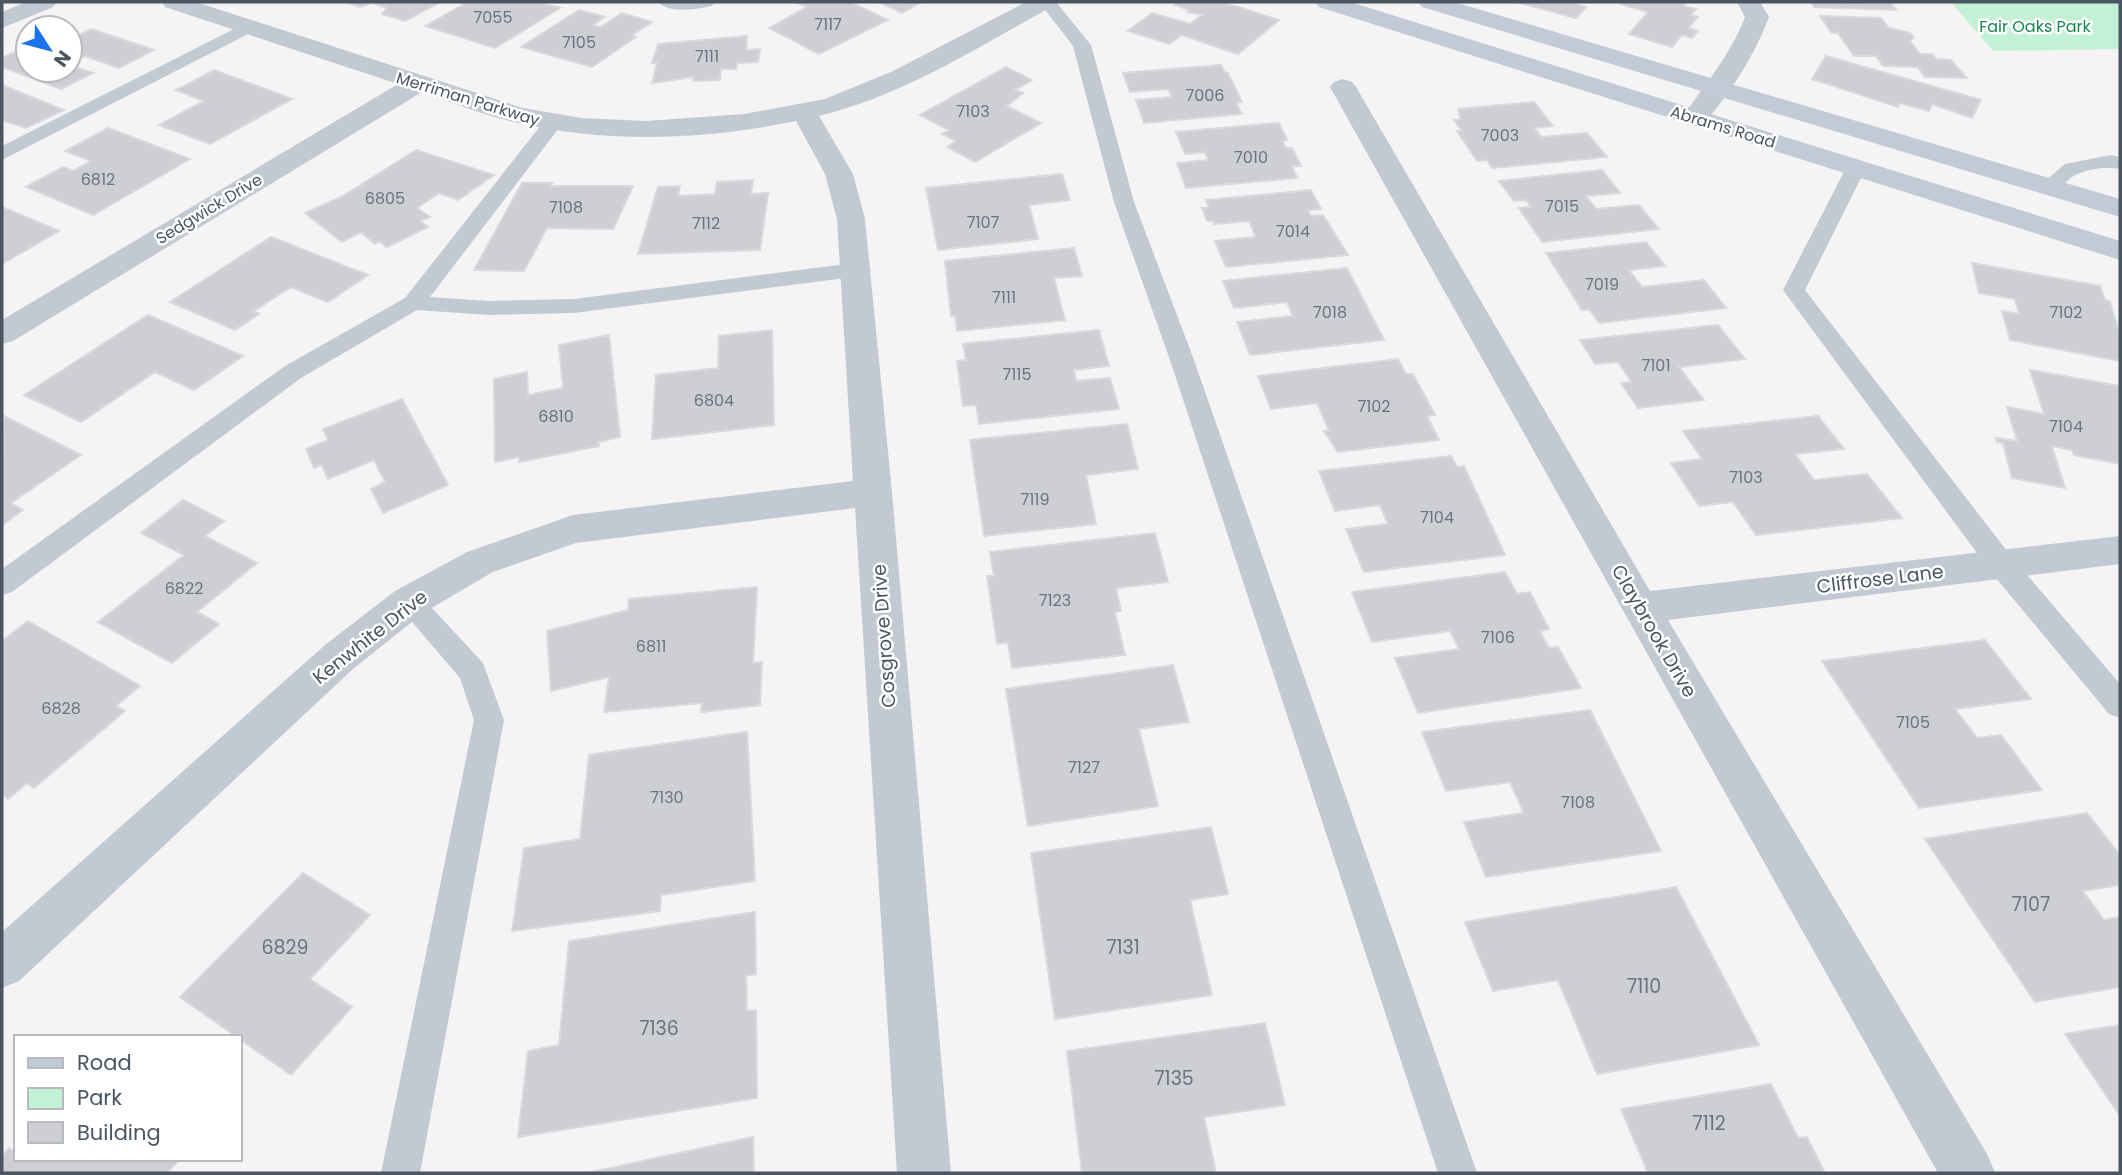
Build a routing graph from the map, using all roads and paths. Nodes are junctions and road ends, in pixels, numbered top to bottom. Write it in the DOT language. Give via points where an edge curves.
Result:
graph roads {
  1 [pos="45,2"];
  2 [pos="173,2"];
  3 [pos="666,2"];
  4 [pos="706,2"];
  5 [pos="1045,2"];
  6 [pos="1326,2"];
  7 [pos="1430,2"];
  8 [pos="1749,2"];
  9 [pos="2,21"];
  10 [pos="250,26"];
  11 [pos="417,84"];
  12 [pos="1343,87"];
  13 [pos="1719,89"];
  14 [pos="803,112"];
  15 [pos="1695,118"];
  16 [pos="552,124"];
  17 [pos="2,154"];
  18 [pos="2120,163"];
  19 [pos="1856,168"];
  20 [pos="2049,187"];
  21 [pos="2120,208"];
  22 [pos="2120,251"];
  23 [pos="854,270"];
  24 [pos="413,303"];
  25 [pos="2,334"];
  26 [pos="874,492"];
  27 [pos="2120,550"];
  28 [pos="2001,564"];
  29 [pos="2,584"];
  30 [pos="410,602"];
  31 [pos="1640,608"];
  32 [pos="2120,705"];
  33 [pos="2,964"];
  34 [pos="400,1173"];
  35 [pos="925,1173"];
  36 [pos="1458,1173"];
  37 [pos="1968,1173"];
  1 -- 9 [label="street"];
  2 -- 10 [label="street, Merriman Parkway"];
  3 -- 4 [label="lane"];
  5 -- 14 [label="street, Merriman Parkway" via="852,99"];
  5 -- 36 [label="lane" via="1082,45 1124,202"];
  6 -- 15 [label="main road, Abrams Road"];
  7 -- 13 [label="main road, Abrams Road"];
  8 -- 13 [label="street" via="1757,18 1750,39"];
  10 -- 11 [label="street, Merriman Parkway"];
  10 -- 17 [label="lane"];
  11 -- 16 [label="street, Merriman Parkway"];
  11 -- 25 [label="street, Sedgwick Drive"];
  12 -- 31 [label="street, Claybrook Drive"];
  13 -- 15 [label="street"];
  13 -- 20 [label="main road, Abrams Road"];
  14 -- 16 [label="street, Merriman Parkway" via="730,125 674,128"];
  14 -- 23 [label="street, Cosgrove Drive" via="835,159 846,187"];
  15 -- 19 [label="main road, Abrams Road"];
  16 -- 24 [label="lane"];
  18 -- 20 [label="lane" via="2072,168"];
  19 -- 22 [label="main road, Abrams Road"];
  19 -- 28 [label="lane" via="1794,290"];
  20 -- 21 [label="main road, Abrams Road"];
  23 -- 24 [label="lane" via="574,306 488,308"];
  23 -- 26 [label="street, Cosgrove Drive"];
  24 -- 29 [label="lane" via="293,372"];
  26 -- 30 [label="street, Kenwhite Drive" via="573,529 480,562"];
  26 -- 35 [label="street, Cosgrove Drive"];
  27 -- 28 [label="street, Cliffrose Lane"];
  28 -- 31 [label="street, Cliffrose Lane"];
  28 -- 32 [label="lane"];
  30 -- 33 [label="street, Kenwhite Drive" via="339,657"];
  30 -- 34 [label="lane" via="473,672 489,720"];
  31 -- 37 [label="street, Claybrook Drive"];
}
